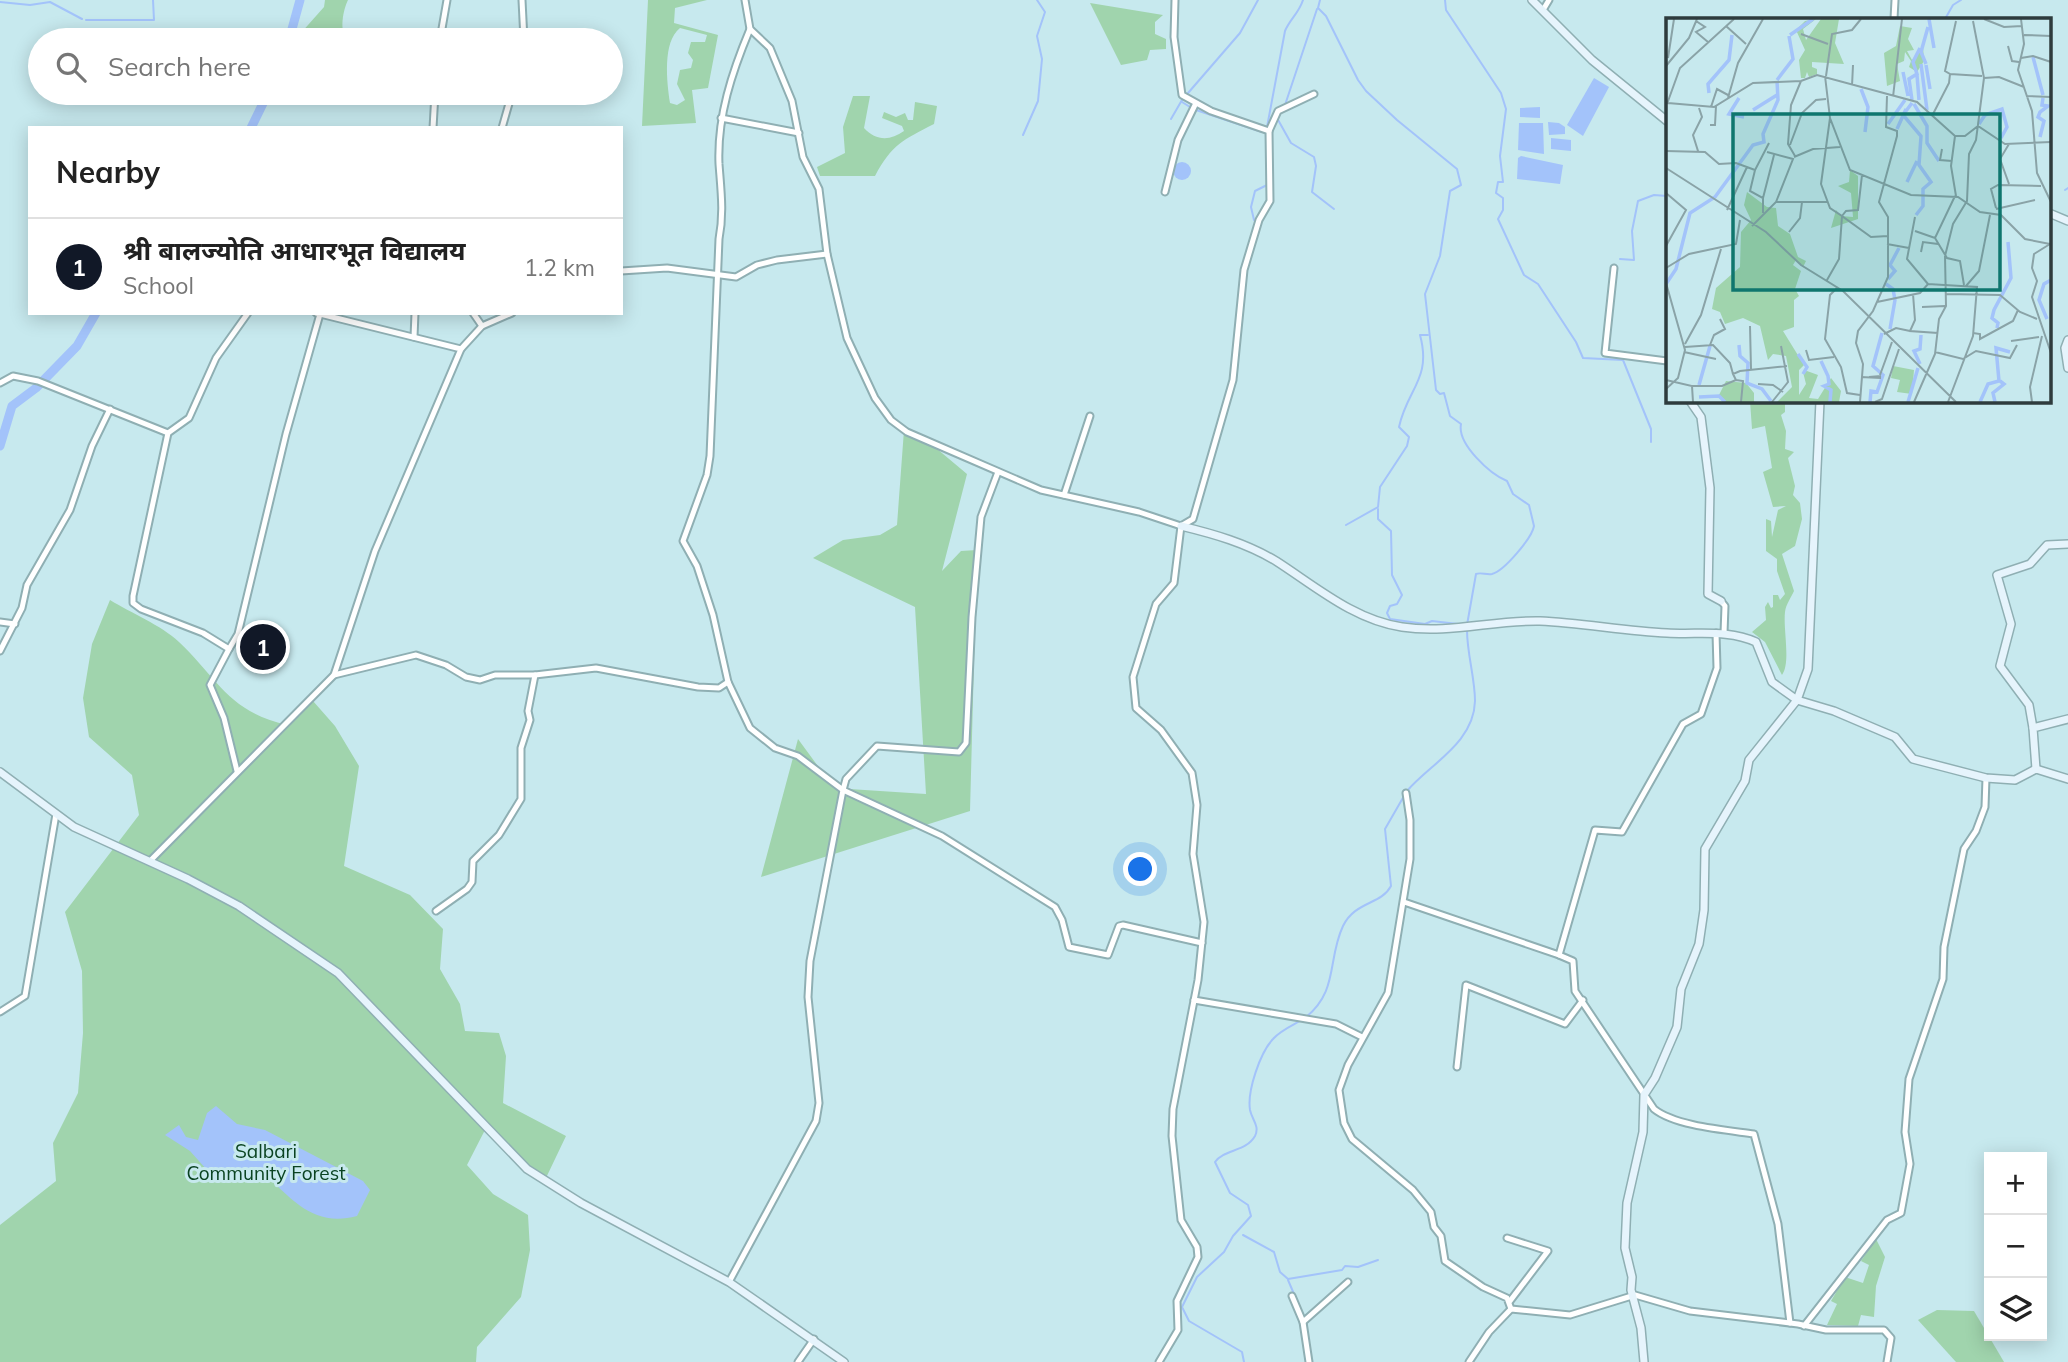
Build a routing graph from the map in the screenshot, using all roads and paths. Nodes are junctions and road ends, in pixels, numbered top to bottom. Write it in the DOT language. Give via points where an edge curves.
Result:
graph roads {
  1 [pos="447,0"];
  2 [pos="522,0"];
  3 [pos="745,0"];
  4 [pos="1174,0"];
  5 [pos="1532,0"];
  6 [pos="1549,0"];
  7 [pos="1895,0"];
  8 [pos="1543,10"];
  9 [pos="1894,18"];
  10 [pos="442,28"];
  11 [pos="523,28"];
  12 [pos="750,29"];
  13 [pos="1314,94"];
  14 [pos="434,105"];
  15 [pos="509,105"];
  16 [pos="1195,105"];
  17 [pos="721,118"];
  18 [pos="1666,120"];
  19 [pos="433,126"];
  20 [pos="503,126"];
  21 [pos="1264,129"];
  22 [pos="799,133"];
  23 [pos="1165,192"];
  24 [pos="2050,213"];
  25 [pos="2068,221"];
  26 [pos="827,254"];
  27 [pos="1615,268"];
  28 [pos="623,271"];
  29 [pos="719,276"];
  30 [pos="247,315"];
  31 [pos="318,315"];
  32 [pos="322,315"];
  33 [pos="415,315"];
  34 [pos="474,315"];
  35 [pos="507,315"];
  36 [pos="482,326"];
  37 [pos="414,337"];
  38 [pos="2068,341"];
  39 [pos="461,348"];
  40 [pos="1666,361"];
  41 [pos="2068,368"];
  42 [pos="0,383"];
  43 [pos="1691,402"];
  44 [pos="1820,402"];
  45 [pos="110,409"];
  46 [pos="1090,416"];
  47 [pos="168,433"];
  48 [pos="998,472"];
  49 [pos="1064,495"];
  50 [pos="1181,526"];
  51 [pos="2068,544"];
  52 [pos="1721,601"];
  53 [pos="0,621"];
  54 [pos="15,624"];
  55 [pos="1720,633"];
  56 [pos="229,649"];
  57 [pos="0,652"];
  58 [pos="334,675"];
  59 [pos="536,675"];
  60 [pos="728,682"];
  61 [pos="1797,700"];
  62 [pos="2068,719"];
  63 [pos="2033,728"];
  64 [pos="2036,769"];
  65 [pos="237,771"];
  66 [pos="0,772"];
  67 [pos="1986,778"];
  68 [pos="2068,779"];
  69 [pos="842,790"];
  70 [pos="1406,793"];
  71 [pos="56,814"];
  72 [pos="150,861"];
  73 [pos="1404,902"];
  74 [pos="436,911"];
  75 [pos="1202,943"];
  76 [pos="1559,955"];
  77 [pos="1194,1000"];
  78 [pos="1583,1000"];
  79 [pos="0,1012"];
  80 [pos="1362,1037"];
  81 [pos="1457,1067"];
  82 [pos="1644,1095"];
  83 [pos="1507,1238"];
  84 [pos="729,1282"];
  85 [pos="1349,1282"];
  86 [pos="1292,1296"];
  87 [pos="1633,1297"];
  88 [pos="1510,1301"];
  89 [pos="1511,1309"];
  90 [pos="1303,1322"];
  91 [pos="1790,1323"];
  92 [pos="1804,1326"];
  93 [pos="814,1339"];
  94 [pos="798,1362"];
  95 [pos="845,1362"];
  96 [pos="1159,1362"];
  97 [pos="1309,1362"];
  98 [pos="1469,1362"];
  99 [pos="1644,1362"];
  100 [pos="1887,1362"];
  1 -- 10 [label="street"];
  2 -- 11 [label="street"];
  3 -- 12 [label="street"];
  4 -- 16 [label="street" via="1174,37 1184,97"];
  5 -- 8 [label="street"];
  6 -- 8 [label="street"];
  7 -- 9 [label="street"];
  8 -- 18 [label="street" via="1592,60"];
  12 -- 17 [label="street"];
  12 -- 22 [label="street" via="778,63"];
  13 -- 21 [label="street" via="1278,111"];
  14 -- 19 [label="street"];
  15 -- 20 [label="street"];
  16 -- 21 [label="street"];
  16 -- 23 [label="street" via="1178,140"];
  17 -- 22 [label="street"];
  17 -- 29 [label="street" via="724,212"];
  21 -- 50 [label="street" via="1270,201 1242,277 1233,380 1193,519"];
  22 -- 26 [label="street" via="803,157 819,189"];
  24 -- 25 [label="street"];
  26 -- 29 [label="street" via="757,265 736,277"];
  26 -- 48 [label="street" via="847,338 875,398 891,420 907,432"];
  27 -- 40 [label="street" via="1605,353"];
  28 -- 29 [label="street" via="667,268"];
  29 -- 60 [label="street" via="710,456 683,541 697,566 713,615"];
  30 -- 47 [label="street" via="216,358 189,418"];
  31 -- 56 [label="street" via="238,634"];
  32 -- 37 [label="street"];
  33 -- 37 [label="street"];
  34 -- 36 [label="street"];
  35 -- 36 [label="street"];
  36 -- 39 [label="street"];
  37 -- 39 [label="street"];
  38 -- 41 [label="street"];
  39 -- 58 [label="street" via="375,551"];
  42 -- 45 [label="street" via="13,376 38,381"];
  43 -- 52 [label="street" via="1701,417 1710,488 1708,594"];
  44 -- 61 [label="street" via="1809,658"];
  45 -- 47 [label="street"];
  45 -- 54 [label="street" via="70,510 27,585"];
  46 -- 49 [label="street"];
  47 -- 56 [label="street" via="133,603"];
  48 -- 49 [label="street"];
  48 -- 69 [label="street" via="980,528 966,743 959,752 877,746 846,779"];
  49 -- 50 [label="street"];
  50 -- 55 [label="street" via="1230,538 1375,621 1403,627 1456,630 1539,621 1667,633"];
  50 -- 75 [label="street" via="1174,583 1156,604 1137,659 1132,693 1136,708 1161,730 1192,773 1197,805 1193,854"];
  51 -- 63 [label="street" via="2047,545 2031,564 1997,575 2011,624 2000,666 2029,705"];
  52 -- 55 [label="street" via="1725,606"];
  53 -- 54 [label="street"];
  54 -- 57 [label="street"];
  55 -- 61 [label="street" via="1756,642 1772,682"];
  55 -- 76 [label="street" via="1717,668 1700,714 1683,724 1622,832 1595,830"];
  56 -- 65 [label="street" via="210,685"];
  58 -- 59 [label="street" via="416,655 480,680 495,675"];
  58 -- 65 [label="street"];
  59 -- 60 [label="street" via="596,668 698,687 719,688"];
  59 -- 74 [label="street" via="521,748 521,799 499,835 473,861 467,889"];
  60 -- 69 [label="street" via="750,728 775,748 798,756"];
  61 -- 67 [label="street" via="1895,737 1913,759"];
  61 -- 82 [label="street" via="1749,760 1745,781 1708,841 1699,944 1681,989 1676,1027"];
  62 -- 63 [label="street"];
  63 -- 64 [label="street"];
  64 -- 67 [label="street" via="2015,779"];
  64 -- 68 [label="street"];
  65 -- 72 [label="street"];
  66 -- 71 [label="street"];
  67 -- 92 [label="street" via="1985,807 1964,849 1944,947 1943,979 1909,1079 1905,1132 1910,1164 1901,1213 1887,1220"];
  69 -- 75 [label="street" via="942,836 1055,907 1069,947 1108,955 1123,925"];
  69 -- 84 [label="street" via="810,961 808,997 819,1103 816,1121"];
  70 -- 73 [label="street" via="1411,842"];
  71 -- 72 [label="street" via="88,835"];
  71 -- 79 [label="street" via="25,996"];
  72 -- 84 [label="street" via="239,906 338,973 527,1169 580,1203"];
  73 -- 76 [label="street"];
  73 -- 80 [label="street" via="1388,993"];
  75 -- 77 [label="street"];
  76 -- 78 [label="street" via="1573,961 1575,991"];
  77 -- 80 [label="street" via="1335,1024"];
  77 -- 96 [label="street" via="1172,1136 1181,1220 1198,1257 1177,1301 1178,1330"];
  78 -- 81 [label="street" via="1565,1024 1466,985"];
  78 -- 82 [label="street"];
  80 -- 88 [label="street" via="1339,1090 1344,1123 1352,1139 1413,1190 1430,1212 1445,1261"];
  82 -- 87 [label="street" via="1643,1132 1632,1177 1625,1248"];
  82 -- 91 [label="street" via="1666,1118 1754,1134 1778,1224"];
  83 -- 88 [label="street" via="1548,1251"];
  84 -- 93 [label="street"];
  85 -- 90 [label="street"];
  86 -- 90 [label="street"];
  87 -- 89 [label="street" via="1570,1315"];
  87 -- 91 [label="street" via="1690,1311"];
  87 -- 99 [label="street"];
  88 -- 89 [label="street"];
  89 -- 98 [label="street"];
  90 -- 97 [label="street"];
  91 -- 92 [label="street"];
  92 -- 100 [label="street" via="1826,1331 1884,1330 1891,1338"];
  93 -- 94 [label="street"];
  93 -- 95 [label="street"];
}
